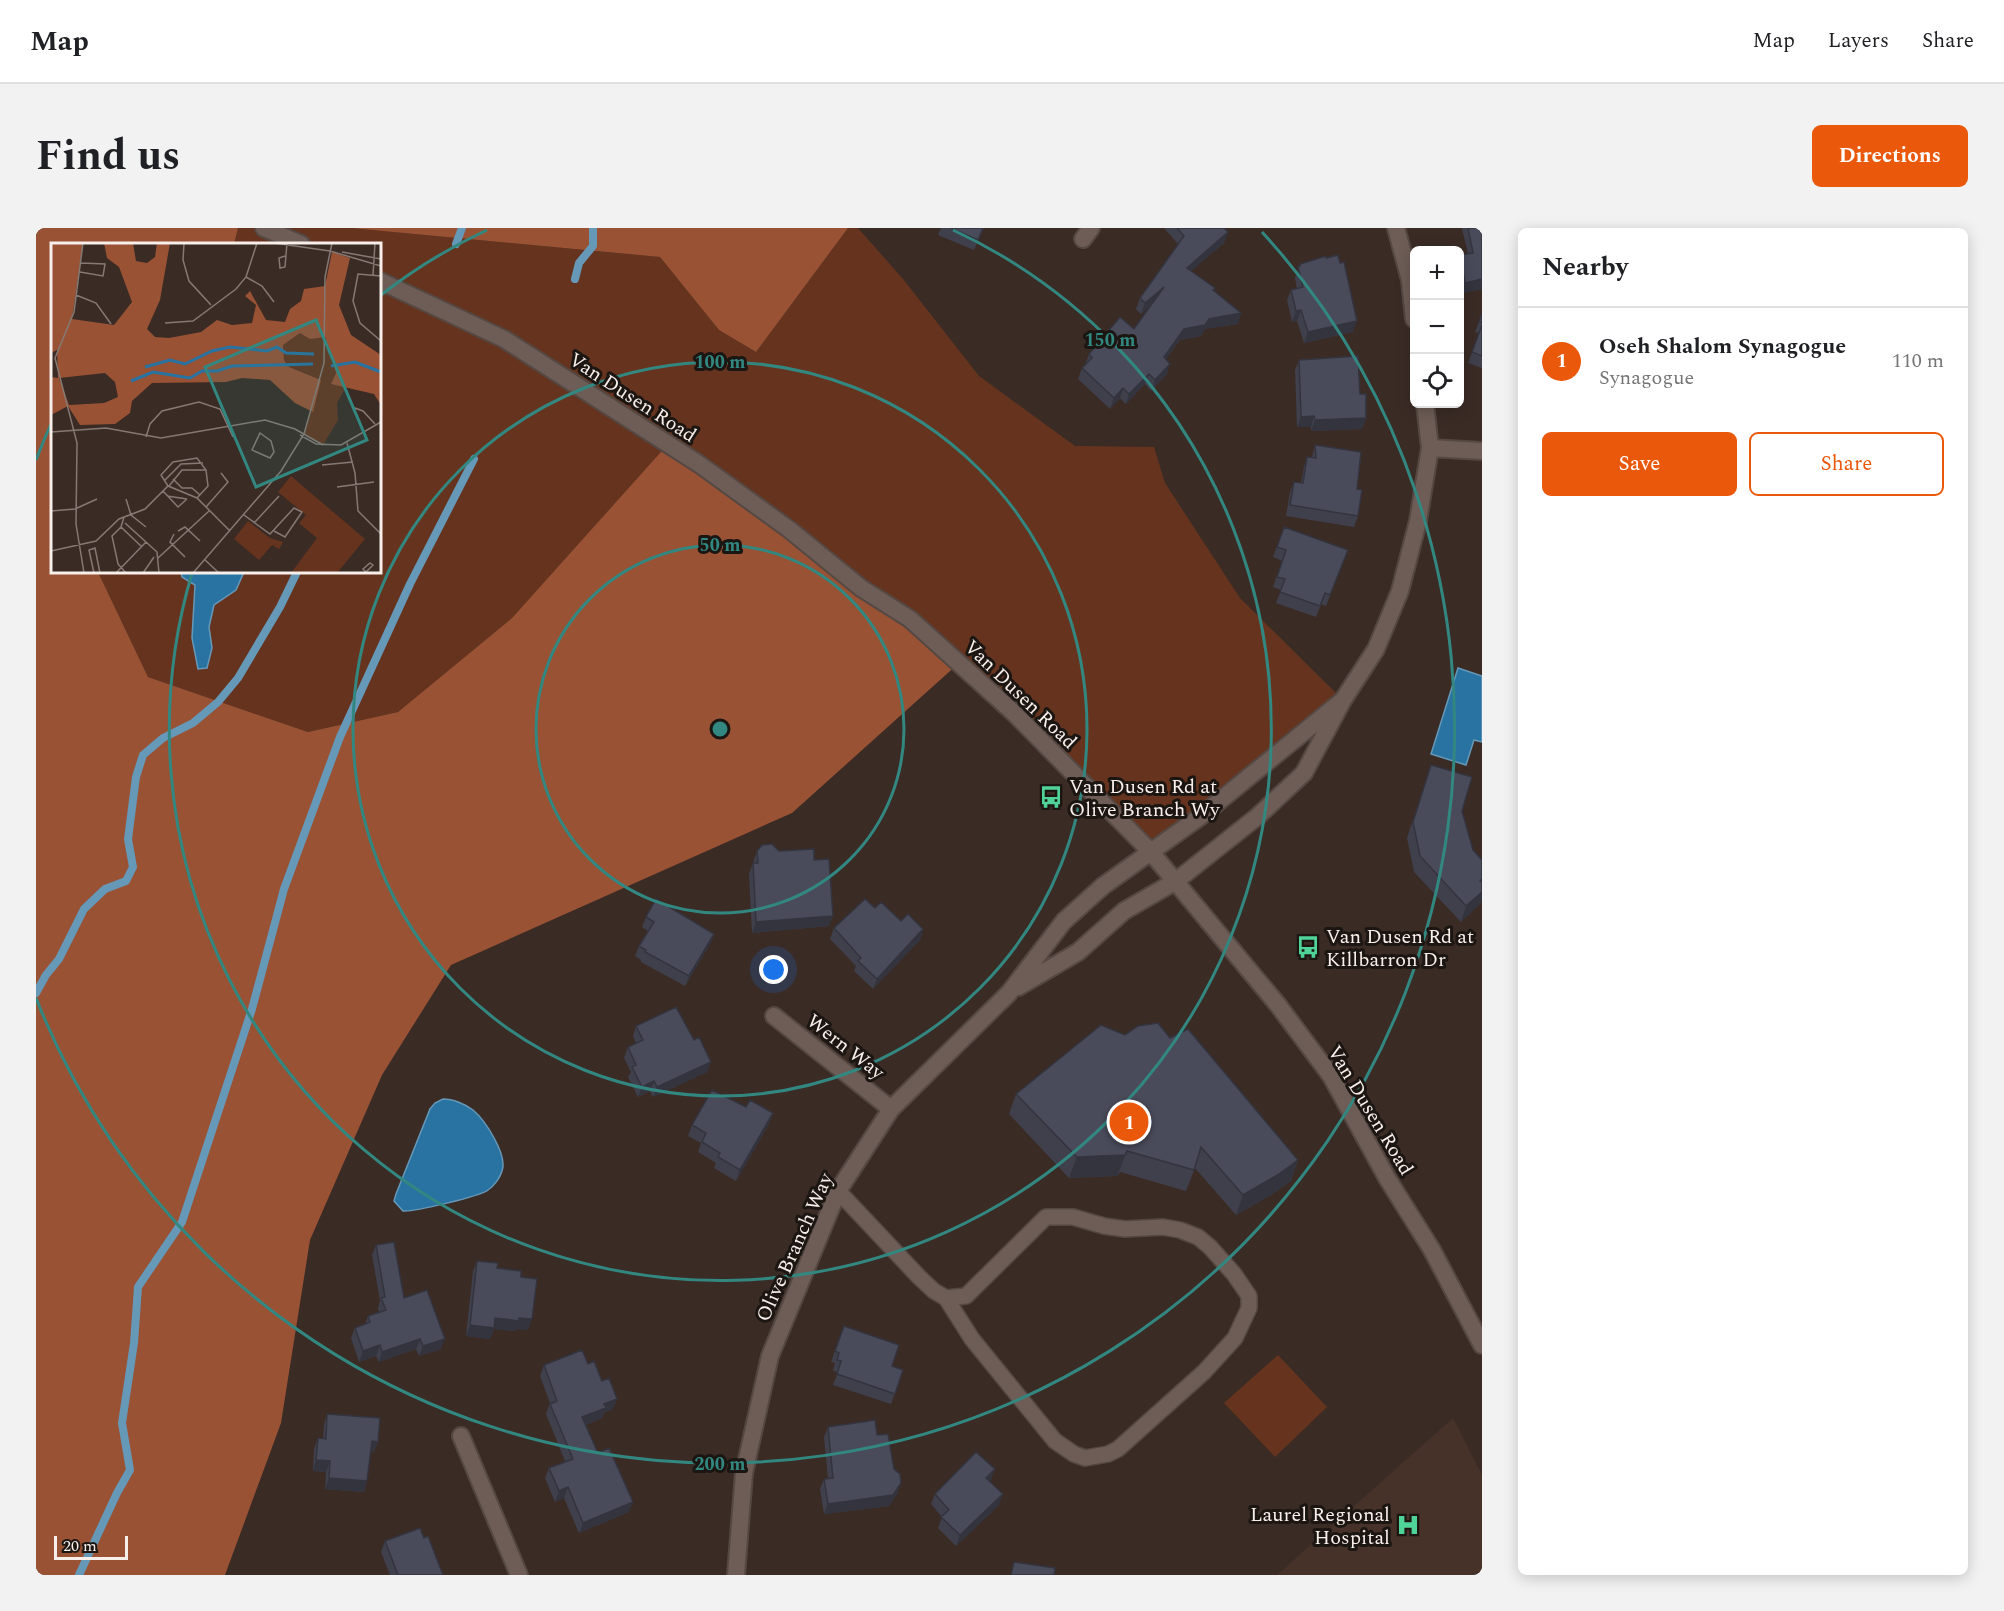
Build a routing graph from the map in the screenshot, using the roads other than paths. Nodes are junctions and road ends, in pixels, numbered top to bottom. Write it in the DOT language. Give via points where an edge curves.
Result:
graph roads {
  1 [pos="264,228"];
  2 [pos="1396,228"];
  3 [pos="299,243"];
  4 [pos="381,281"];
  5 [pos="1412,300"];
  6 [pos="1425,408"];
  7 [pos="1430,448"];
  8 [pos="1482,451"];
  9 [pos="1343,700"];
  10 [pos="1150,851"];
  11 [pos="1176,881"];
  12 [pos="1009,993"];
  13 [pos="774,1016"];
  14 [pos="891,1109"];
  15 [pos="838,1191"];
  16 [pos="946,1298"];
  17 [pos="1482,1345"];
  18 [pos="461,1436"];
  19 [pos="519,1575"];
  20 [pos="736,1575"];
  1 -- 3 [label="street"];
  2 -- 5 [label="street"];
  4 -- 10 [label="street, Van Dusen Road" via="504,339 699,464 790,530 861,588 910,619 1014,713"];
  6 -- 7 [label="street"];
  7 -- 8 [label="street"];
  7 -- 9 [label="street" via="1418,521 1400,591 1376,649"];
  9 -- 10 [label="street, Olive Branch Way" via="1201,816"];
  9 -- 11 [label="street, Olive Branch Way" via="1304,773"];
  10 -- 11 [label="street, Van Dusen Road"];
  10 -- 12 [label="street, Olive Branch Way" via="1064,921"];
  11 -- 12 [label="street, Olive Branch Way" via="1124,911 1078,952"];
  11 -- 17 [label="street, Van Dusen Road" via="1331,1076"];
  12 -- 14 [label="street, Olive Branch Way"];
  13 -- 14 [label="street, Wern Way"];
  14 -- 15 [label="street, Olive Branch Way"];
  15 -- 16 [label="lane" via="918,1277"];
  15 -- 20 [label="street, Olive Branch Way" via="770,1356 744,1473"];
  16 -- 16 [label="lane" via="966,1296 1046,1217 1073,1217 1125,1229 1172,1228 1198,1237 1234,1274 1249,1296 1249,1308 1235,1338 1187,1387 1119,1449 1085,1458 1055,1441 972,1340"];
  18 -- 19 [label="street"];
}
